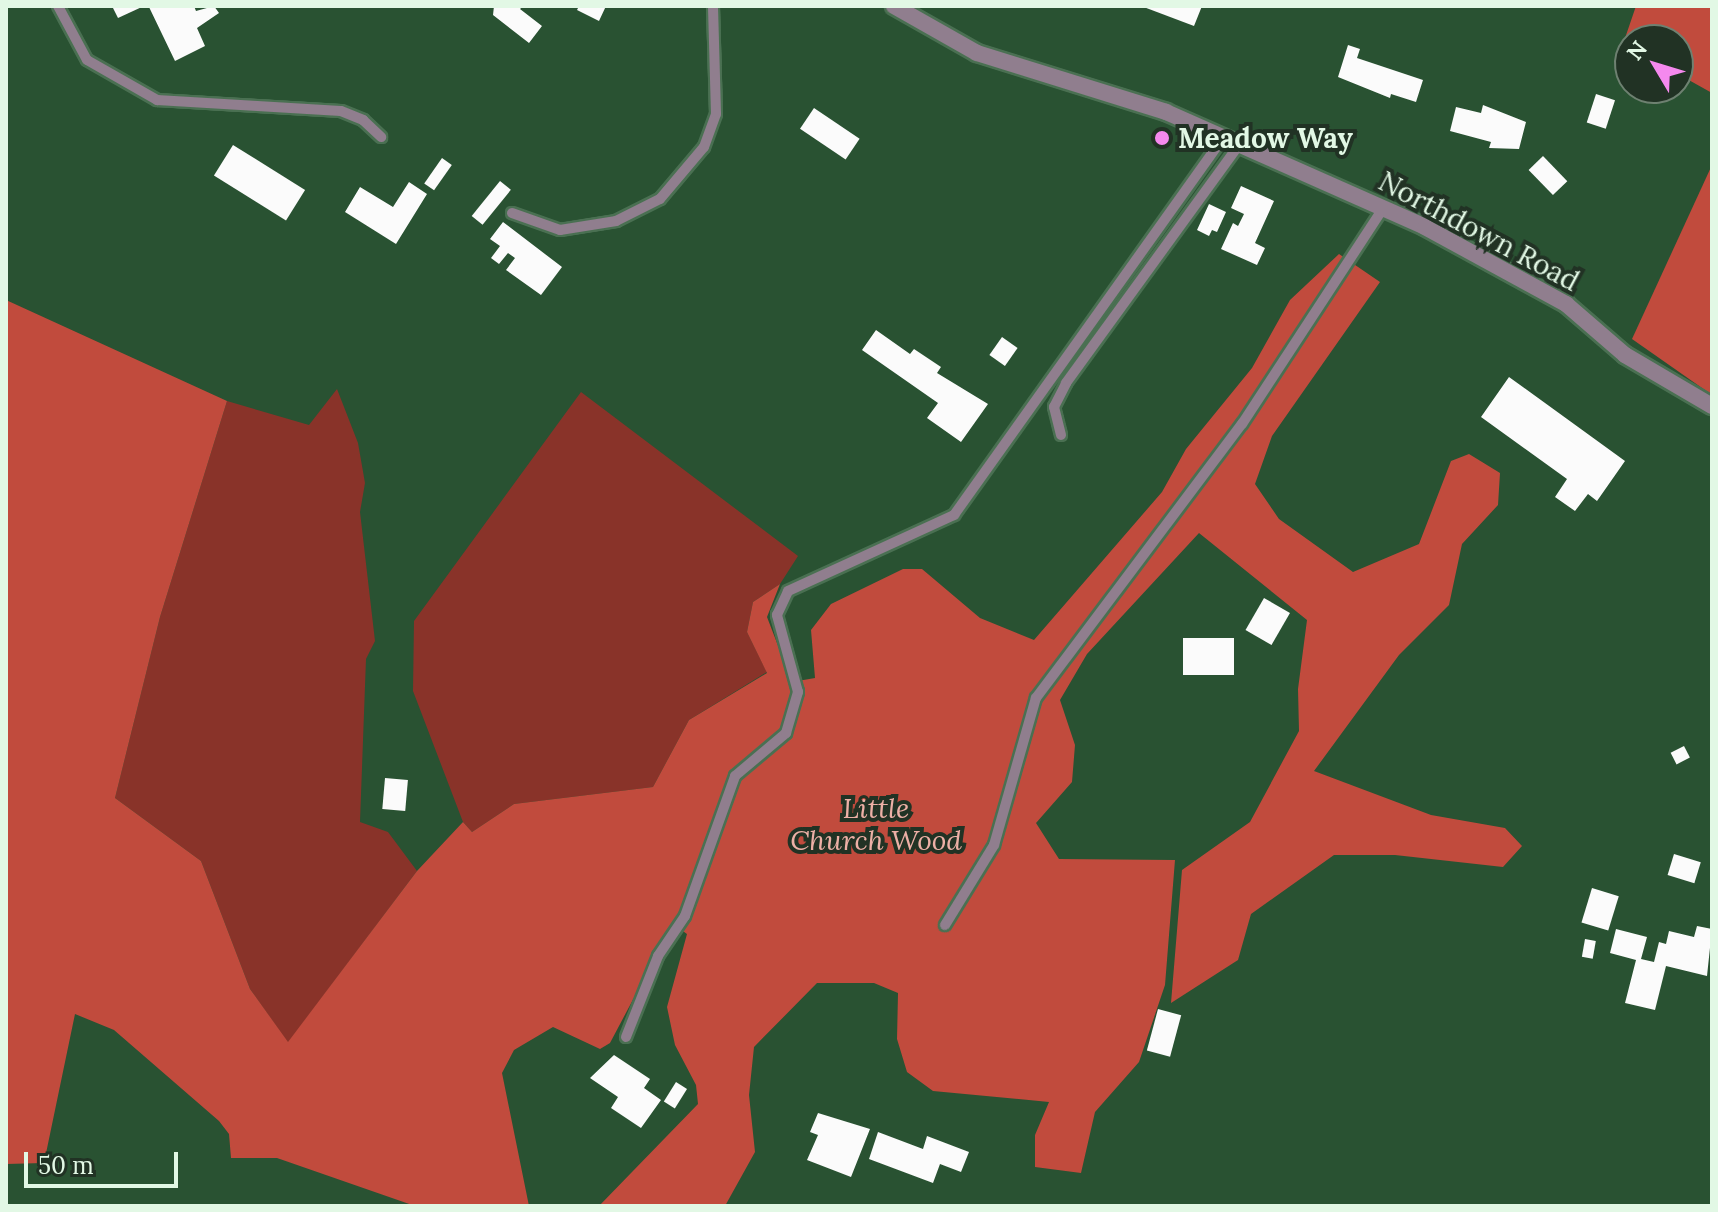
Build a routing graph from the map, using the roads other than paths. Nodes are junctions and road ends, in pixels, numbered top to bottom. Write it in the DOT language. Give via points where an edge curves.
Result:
graph roads {
  1 [pos="58,6"];
  2 [pos="713,6"];
  3 [pos="894,6"];
  4 [pos="1224,136"];
  5 [pos="381,137"];
  6 [pos="1241,142"];
  7 [pos="1384,207"];
  8 [pos="512,213"];
  9 [pos="1712,406"];
  10 [pos="1061,435"];
  11 [pos="945,925"];
  12 [pos="626,1037"];
  1 -- 5 [label="lane" via="87,60 157,100 341,111 363,120"];
  2 -- 8 [label="lane" via="716,114 704,147 660,199 616,221 560,230"];
  3 -- 4 [label="street, Northdown Road" via="977,53 1136,101"];
  4 -- 6 [label="street, Northdown Road"];
  4 -- 12 [label="lane" via="954,515 788,591 777,615 798,692 786,733 735,776 685,916 658,956"];
  6 -- 7 [label="street, Northdown Road"];
  6 -- 10 [label="lane" via="1066,383 1054,407"];
  7 -- 9 [label="street, Northdown Road" via="1566,304 1625,355"];
  7 -- 11 [label="lane" via="1242,424 1036,698 994,845"];
}
